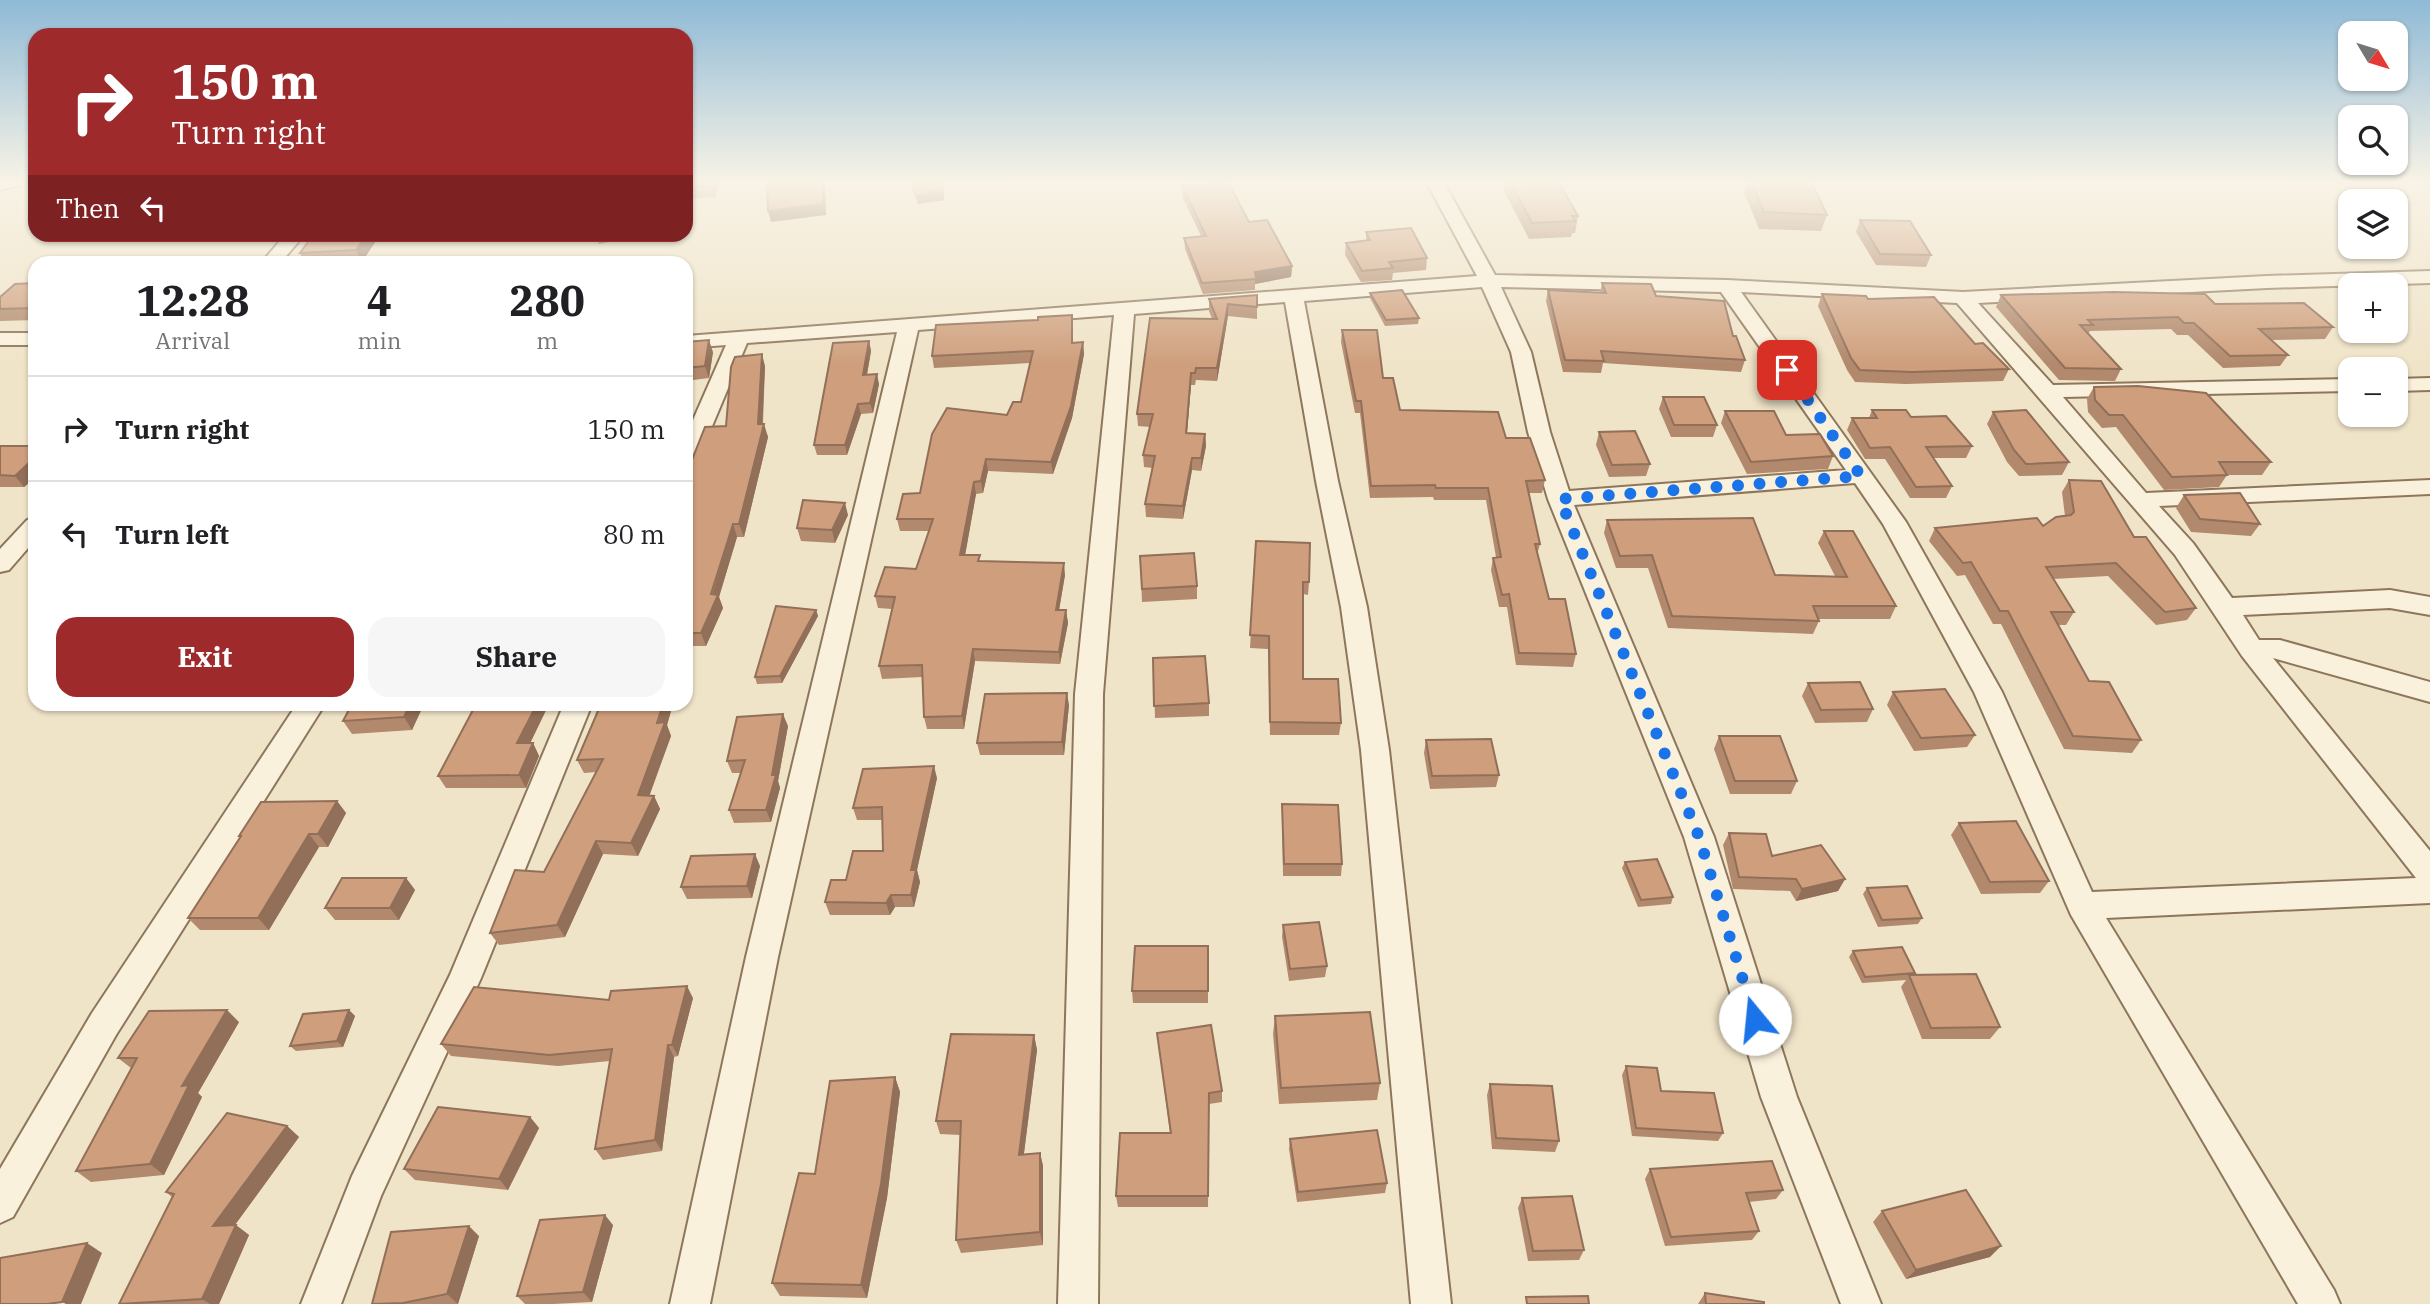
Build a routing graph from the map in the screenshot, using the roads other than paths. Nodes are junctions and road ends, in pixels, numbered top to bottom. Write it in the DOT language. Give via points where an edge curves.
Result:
graph roads {
  1 [pos="289,242"];
  2 [pos="1467,242"];
  3 [pos="276,256"];
  4 [pos="2430,277"];
  5 [pos="1489,281"];
  6 [pos="1727,286"];
  7 [pos="1293,295"];
  8 [pos="1963,298"];
  9 [pos="1125,307"];
  10 [pos="909,325"];
  11 [pos="739,338"];
  12 [pos="0,339"];
  13 [pos="28,339"];
  14 [pos="693,341"];
  15 [pos="2430,384"];
  16 [pos="2338,385"];
  17 [pos="2408,385"];
  18 [pos="2047,391"];
  19 [pos="693,446"];
  20 [pos="1861,476"];
  21 [pos="2430,487"];
  22 [pos="1560,499"];
  23 [pos="2141,500"];
  24 [pos="28,533"];
  25 [pos="0,564"];
  26 [pos="2225,607"];
  27 [pos="2430,607"];
  28 [pos="2251,649"];
  29 [pos="2430,692"];
  30 [pos="306,711"];
  31 [pos="575,711"];
  32 [pos="2430,873"];
  33 [pos="2430,890"];
  34 [pos="2082,906"];
  35 [pos="0,1204"];
  36 [pos="321,1304"];
  37 [pos="690,1304"];
  38 [pos="1079,1304"];
  39 [pos="1431,1304"];
  40 [pos="1861,1304"];
  41 [pos="2320,1304"];
  1 -- 3 [label="street"];
  2 -- 5 [label="street"];
  4 -- 8 [label="street"];
  5 -- 6 [label="street"];
  5 -- 7 [label="street"];
  5 -- 22 [label="street" via="1521,352"];
  6 -- 8 [label="street"];
  6 -- 20 [label="street"];
  7 -- 9 [label="street"];
  7 -- 39 [label="street" via="1354,607 1375,750"];
  8 -- 18 [label="street"];
  9 -- 10 [label="street"];
  9 -- 38 [label="street" via="1089,694"];
  10 -- 11 [label="street"];
  10 -- 37 [label="street" via="762,957"];
  11 -- 14 [label="street"];
  11 -- 19 [label="street"];
  12 -- 13 [label="street"];
  15 -- 17 [label="street"];
  16 -- 18 [label="street"];
  18 -- 23 [label="street"];
  20 -- 22 [label="street"];
  20 -- 34 [label="street" via="1894,522 1989,692"];
  21 -- 23 [label="street"];
  22 -- 40 [label="street" via="1699,837 1779,1097"];
  23 -- 26 [label="street" via="2184,549"];
  24 -- 25 [label="street"];
  26 -- 27 [label="street" via="2390,599"];
  26 -- 28 [label="street"];
  28 -- 29 [label="street" via="2280,649"];
  28 -- 32 [label="street"];
  30 -- 35 [label="street" via="104,1024"];
  31 -- 36 [label="street" via="465,978 365,1189"];
  33 -- 34 [label="street"];
  34 -- 41 [label="street"];
}
